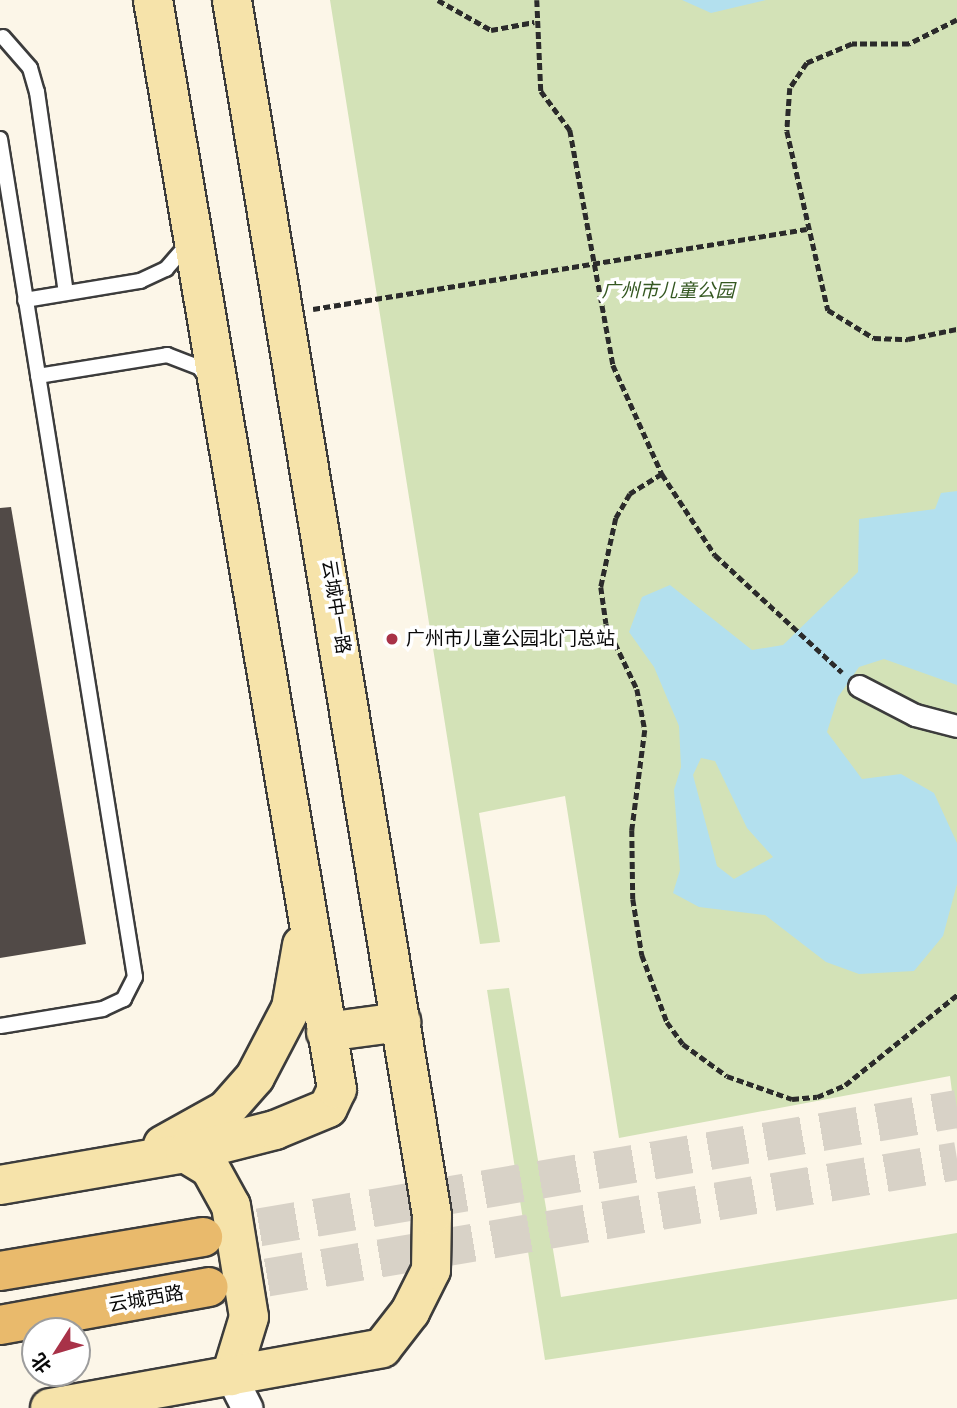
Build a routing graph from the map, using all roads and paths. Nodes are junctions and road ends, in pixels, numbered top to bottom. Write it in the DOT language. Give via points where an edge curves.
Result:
graph roads {
  1 [pos="153,0"];
  2 [pos="232,0"];
  3 [pos="439,0"];
  4 [pos="537,0"];
  5 [pos="957,20"];
  6 [pos="534,22"];
  7 [pos="3,37"];
  8 [pos="0,139"];
  9 [pos="807,229"];
  10 [pos="195,237"];
  11 [pos="597,265"];
  12 [pos="66,293"];
  13 [pos="25,300"];
  14 [pos="284,314"];
  15 [pos="957,329"];
  16 [pos="38,376"];
  17 [pos="225,402"];
  18 [pos="662,474"];
  19 [pos="859,686"];
  20 [pos="957,726"];
  21 [pos="308,908"];
  22 [pos="957,995"];
  23 [pos="401,1022"];
  24 [pos="0,1026"];
  25 [pos="326,1032"];
  26 [pos="186,1153"];
  27 [pos="129,1164"];
  28 [pos="0,1185"];
  29 [pos="203,1237"];
  30 [pos="0,1271"];
  31 [pos="209,1287"];
  32 [pos="0,1325"];
  33 [pos="239,1392"];
  34 [pos="50,1408"];
  1 -- 10 [label="main road"];
  2 -- 14 [label="main road, 云城中一路"];
  3 -- 6 [label="path" via="491,30"];
  4 -- 6 [label="path"];
  5 -- 9 [label="path" via="909,44 852,44 807,63 790,88 787,131"];
  6 -- 11 [label="path" via="541,91 570,130"];
  7 -- 12 [label="lane" via="30,68 37,92"];
  8 -- 13 [label="lane"];
  9 -- 11 [label="path"];
  9 -- 15 [label="path" via="828,310 850,326 874,338 908,339"];
  10 -- 12 [label="lane" via="166,269 140,281"];
  10 -- 17 [label="main road"];
  11 -- 14 [label="path"];
  11 -- 18 [label="path" via="613,365"];
  12 -- 13 [label="lane"];
  13 -- 16 [label="lane"];
  14 -- 23 [label="main road, 云城中一路"];
  16 -- 17 [label="lane" via="167,355 199,367"];
  16 -- 24 [label="lane" via="135,977 124,999 103,1009"];
  17 -- 21 [label="main road"];
  18 -- 19 [label="path" via="715,555 786,626"];
  18 -- 22 [label="path" via="630,494 615,518 601,587 606,624 637,690 645,730 632,830 633,899 642,955 667,1022 683,1044 727,1076 792,1099 817,1097 845,1085"];
  19 -- 20 [label="street" via="915,715"];
  21 -- 25 [label="main road"];
  21 -- 27 [label="main road" via="291,1008 255,1077 226,1110"];
  23 -- 25 [label="main road"];
  23 -- 33 [label="main road, 云城中一路" via="432,1215 431,1270 410,1312 382,1348"];
  25 -- 26 [label="main road" via="337,1089 328,1108 308,1120"];
  26 -- 27 [label="main road"];
  26 -- 33 [label="main road" via="210,1168 231,1206 249,1317"];
  27 -- 28 [label="main road"];
  29 -- 30 [label="main road"];
  31 -- 32 [label="main road, 云城西路"];
  33 -- 34 [label="main road, 云城中一路"];
}
